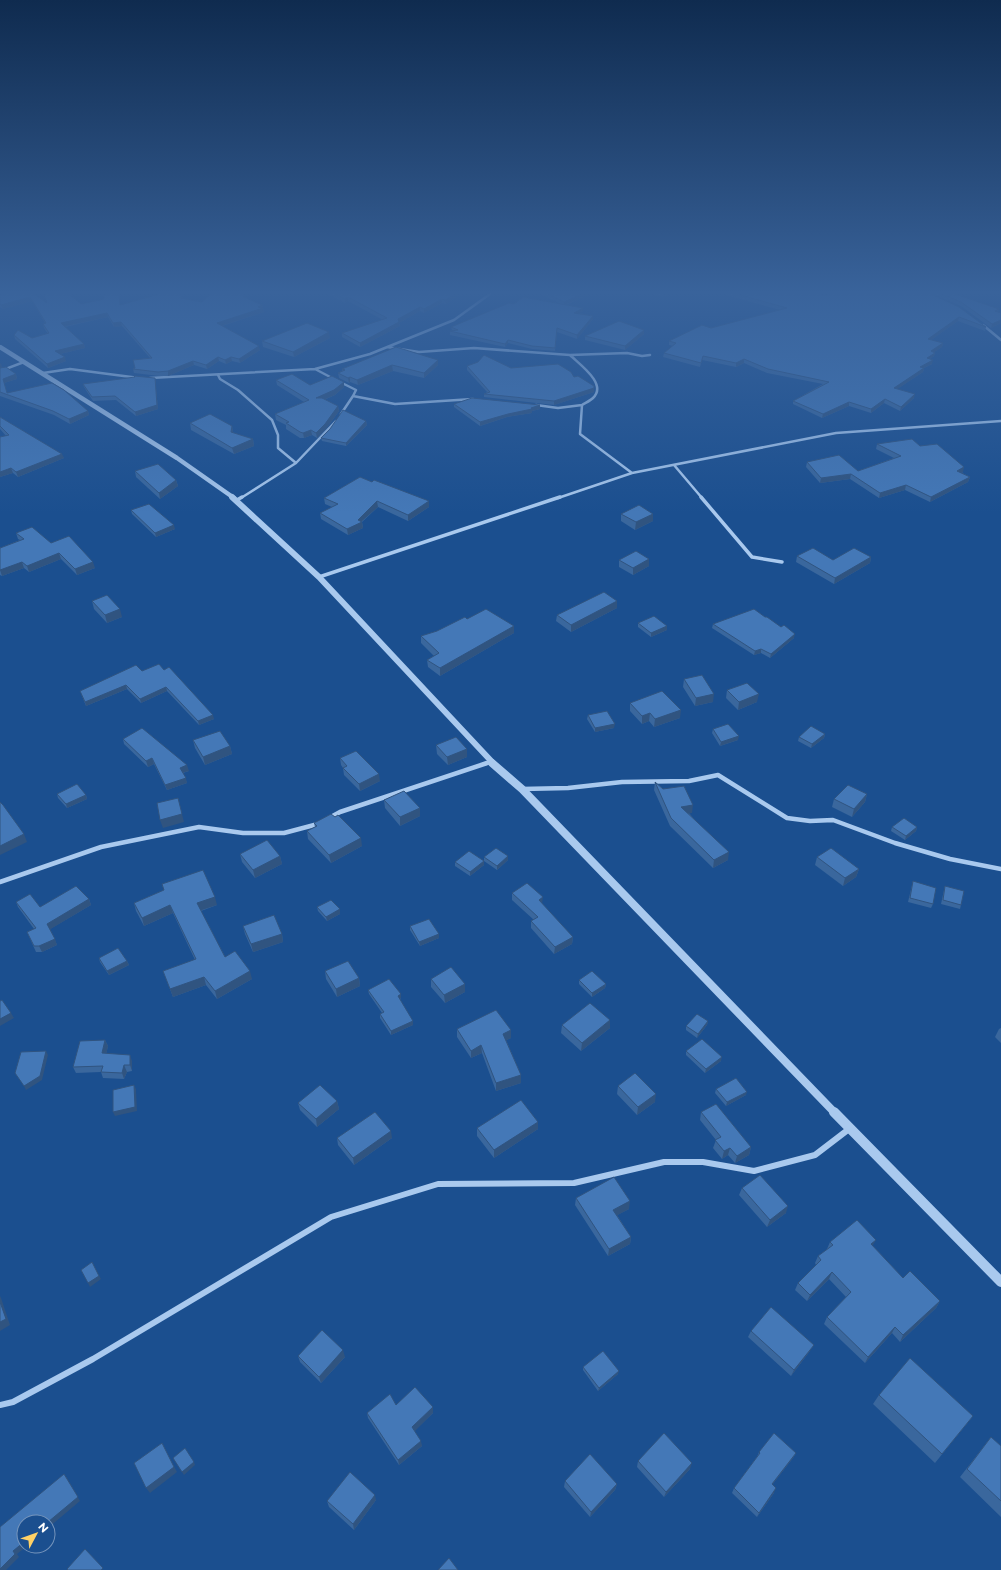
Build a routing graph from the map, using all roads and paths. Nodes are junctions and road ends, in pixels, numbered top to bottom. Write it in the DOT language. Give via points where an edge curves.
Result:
graph roads {
  1 [pos="10,367"];
  2 [pos="33,367"];
  3 [pos="320,367"];
  4 [pos="582,367"];
  5 [pos="314,369"];
  6 [pos="0,371"];
  7 [pos="43,373"];
  8 [pos="218,375"];
  9 [pos="353,396"];
  10 [pos="476,399"];
  11 [pos="530,404"];
  12 [pos="582,405"];
  13 [pos="1001,421"];
  14 [pos="296,464"];
  15 [pos="674,465"];
  16 [pos="632,473"];
  17 [pos="237,500"];
  18 [pos="782,562"];
  19 [pos="319,577"];
  20 [pos="491,762"];
  21 [pos="522,789"];
  22 [pos="327,819"];
  23 [pos="320,823"];
  24 [pos="1001,869"];
  25 [pos="0,882"];
  26 [pos="849,1128"];
  27 [pos="1001,1282"];
  28 [pos="0,1405"];
  1 -- 6 [label="street"];
  2 -- 7 [label="street"];
  3 -- 5 [label="street"];
  4 -- 12 [label="street" via="596,381 598,388 594,397"];
  5 -- 8 [label="street"];
  5 -- 9 [label="street" via="356,390"];
  7 -- 8 [label="street" via="70,369 159,379"];
  7 -- 17 [label="street" via="177,458"];
  8 -- 14 [label="street" via="272,420 278,435 278,448"];
  9 -- 10 [label="street" via="395,404"];
  9 -- 14 [label="street" via="328,431"];
  11 -- 12 [label="street" via="558,408"];
  12 -- 16 [label="street" via="580,434"];
  13 -- 15 [label="street" via="836,433"];
  14 -- 17 [label="street"];
  15 -- 16 [label="street"];
  15 -- 18 [label="street" via="752,557"];
  16 -- 19 [label="street"];
  17 -- 19 [label="street"];
  19 -- 20 [label="street"];
  20 -- 21 [label="street"];
  20 -- 22 [label="street" via="340,812"];
  21 -- 24 [label="street" via="568,788 622,782 689,781 718,775 787,818 810,821 834,820 895,843"];
  21 -- 26 [label="street"];
  23 -- 25 [label="street" via="284,833 243,833 199,827 101,847"];
  26 -- 27 [label="street"];
  26 -- 28 [label="street" via="815,1155 754,1171 703,1162 664,1162 574,1183 438,1184 331,1217 93,1360 13,1402"];
}
